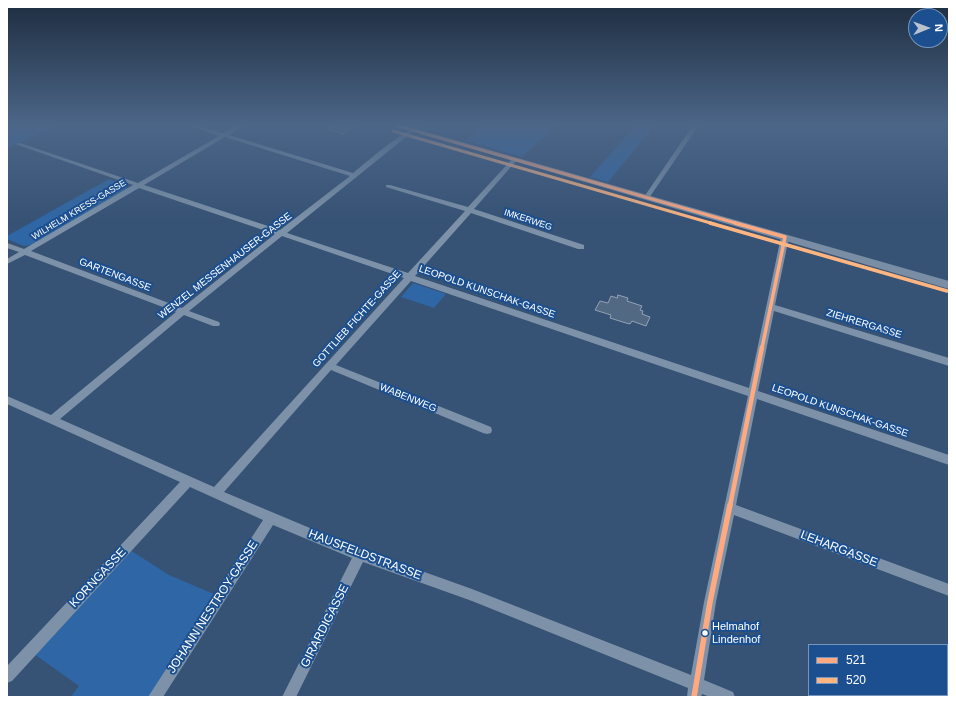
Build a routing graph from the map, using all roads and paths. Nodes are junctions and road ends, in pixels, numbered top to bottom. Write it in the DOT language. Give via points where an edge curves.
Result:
graph roads {
  1 [pos="59,158"];
  2 [pos="185,158"];
  3 [pos="298,158"];
  4 [pos="376,158"];
  5 [pos="511,158"];
  6 [pos="673,158"];
  7 [pos="515,159"];
  8 [pos="354,175"];
  9 [pos="138,185"];
  10 [pos="388,186"];
  11 [pos="646,197"];
  12 [pos="469,210"];
  13 [pos="282,233"];
  14 [pos="785,237"];
  15 [pos="7,245"];
  16 [pos="581,247"];
  17 [pos="25,252"];
  18 [pos="7,262"];
  19 [pos="410,277"];
  20 [pos="949,284"];
  21 [pos="772,307"];
  22 [pos="182,312"];
  23 [pos="216,324"];
  24 [pos="949,362"];
  25 [pos="330,366"];
  26 [pos="753,393"];
  27 [pos="7,400"];
  28 [pos="52,420"];
  29 [pos="487,430"];
  30 [pos="949,460"];
  31 [pos="188,481"];
  32 [pos="216,492"];
  33 [pos="729,508"];
  34 [pos="271,518"];
  35 [pos="360,555"];
  36 [pos="949,590"];
  37 [pos="7,676"];
  38 [pos="695,684"];
  39 [pos="155,697"];
  40 [pos="289,697"];
  41 [pos="694,697"];
  42 [pos="728,697"];
  1 -- 9 [label="street, LEOPOLD KUNSCHAK-GASSE"];
  2 -- 9 [label="street, WILHELM KRESS-GASSE"];
  3 -- 8 [label="street"];
  4 -- 8 [label="street, WENZEL MESSENHAUSER-GASSE"];
  5 -- 7 [label="main road"];
  6 -- 11 [label="street"];
  7 -- 11 [label="main road"];
  7 -- 12 [label="street, GOTTLIEB FICHTE-GASSE"];
  8 -- 13 [label="street, WENZEL MESSENHAUSER-GASSE"];
  9 -- 13 [label="street, LEOPOLD KUNSCHAK-GASSE"];
  9 -- 17 [label="street, WILHELM KRESS-GASSE"];
  10 -- 12 [label="street, IMKERWEG"];
  11 -- 14 [label="main road"];
  12 -- 16 [label="street, IMKERWEG"];
  12 -- 19 [label="street, GOTTLIEB FICHTE-GASSE"];
  13 -- 19 [label="street, LEOPOLD KUNSCHAK-GASSE"];
  13 -- 22 [label="street, WENZEL MESSENHAUSER-GASSE"];
  14 -- 20 [label="main road"];
  14 -- 21 [label="street"];
  15 -- 17 [label="street, GARTENGASSE"];
  17 -- 18 [label="street, WILHELM KRESS-GASSE"];
  17 -- 22 [label="street, GARTENGASSE"];
  19 -- 25 [label="street, GOTTLIEB FICHTE-GASSE"];
  19 -- 26 [label="street, LEOPOLD KUNSCHAK-GASSE"];
  21 -- 24 [label="street, ZIEHRERGASSE"];
  21 -- 26 [label="street"];
  22 -- 23 [label="street, GARTENGASSE"];
  22 -- 28 [label="street, WENZEL MESSENHAUSER-GASSE"];
  25 -- 29 [label="street, WABENWEG"];
  25 -- 32 [label="street, GOTTLIEB FICHTE-GASSE"];
  26 -- 30 [label="street, LEOPOLD KUNSCHAK-GASSE"];
  26 -- 33 [label="street"];
  27 -- 28 [label="street, HAUSFELDSTRASSE"];
  28 -- 31 [label="street, HAUSFELDSTRASSE"];
  31 -- 32 [label="street, HAUSFELDSTRASSE"];
  31 -- 37 [label="street, KORNGASSE"];
  32 -- 34 [label="street, HAUSFELDSTRASSE"];
  33 -- 36 [label="street, LEHARGASSE"];
  33 -- 38 [label="street"];
  34 -- 35 [label="street, HAUSFELDSTRASSE"];
  34 -- 39 [label="street, JOHANN NESTROY-GASSE"];
  35 -- 38 [label="street, HAUSFELDSTRASSE" via="472,595"];
  35 -- 40 [label="street, GIRARDIGASSE"];
  38 -- 41 [label="street"];
  38 -- 42 [label="street, HAUSFELDSTRASSE"];
}
